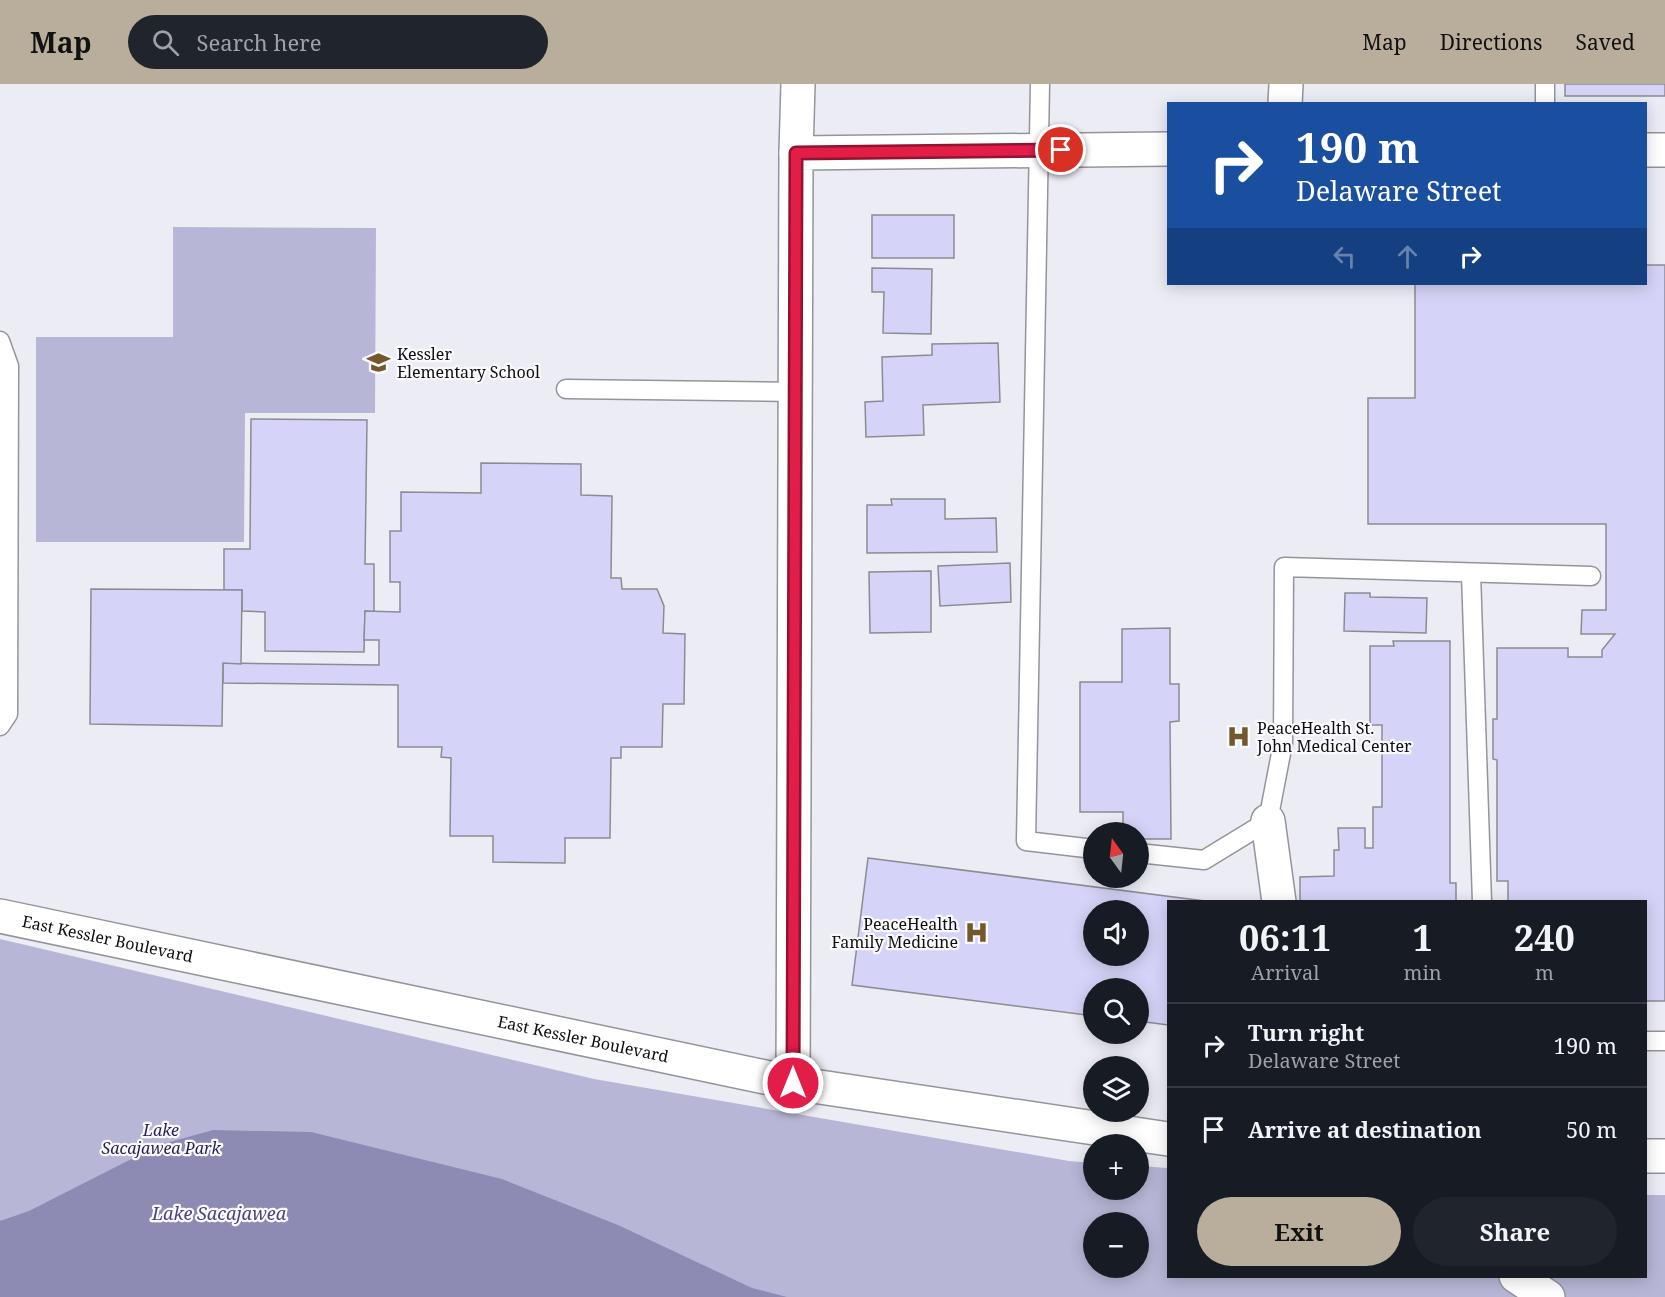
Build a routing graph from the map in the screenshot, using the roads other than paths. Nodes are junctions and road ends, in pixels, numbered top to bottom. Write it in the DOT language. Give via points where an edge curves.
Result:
graph roads {
  1 [pos="798,84"];
  2 [pos="1040,84"];
  3 [pos="1286,84"];
  4 [pos="1545,84"];
  5 [pos="1285,102"];
  6 [pos="1545,102"];
  7 [pos="1167,149"];
  8 [pos="1040,150"];
  9 [pos="1647,150"];
  10 [pos="1665,150"];
  11 [pos="796,153"];
  12 [pos="0,341"];
  13 [pos="566,389"];
  14 [pos="796,392"];
  15 [pos="1472,573"];
  16 [pos="1591,576"];
  17 [pos="0,726"];
  18 [pos="1268,821"];
  19 [pos="1083,848"];
  20 [pos="1149,854"];
  21 [pos="1279,900"];
  22 [pos="1482,900"];
  23 [pos="0,916"];
  24 [pos="1647,1041"];
  25 [pos="1665,1041"];
  26 [pos="793,1083"];
  27 [pos="1167,1139"];
  28 [pos="1647,1156"];
  29 [pos="1665,1156"];
  30 [pos="1519,1278"];
  31 [pos="1548,1297"];
  1 -- 11 [label="street"];
  2 -- 8 [label="lane"];
  3 -- 5 [label="street"];
  4 -- 6 [label="lane"];
  7 -- 8 [label="street"];
  8 -- 11 [label="street"];
  8 -- 19 [label="lane" via="1026,842"];
  9 -- 10 [label="street"];
  11 -- 14 [label="street"];
  12 -- 17 [label="lane" via="9,366 8,714"];
  13 -- 14 [label="lane"];
  14 -- 26 [label="street"];
  15 -- 16 [label="lane"];
  15 -- 18 [label="lane" via="1284,567 1283,743"];
  15 -- 22 [label="lane"];
  18 -- 20 [label="lane" via="1204,860"];
  18 -- 21 [label="street"];
  23 -- 26 [label="street, East Kessler Boulevard"];
  24 -- 25 [label="lane"];
  26 -- 27 [label="street, East Kessler Boulevard"];
  28 -- 29 [label="street"];
  30 -- 31 [label="street"];
}
